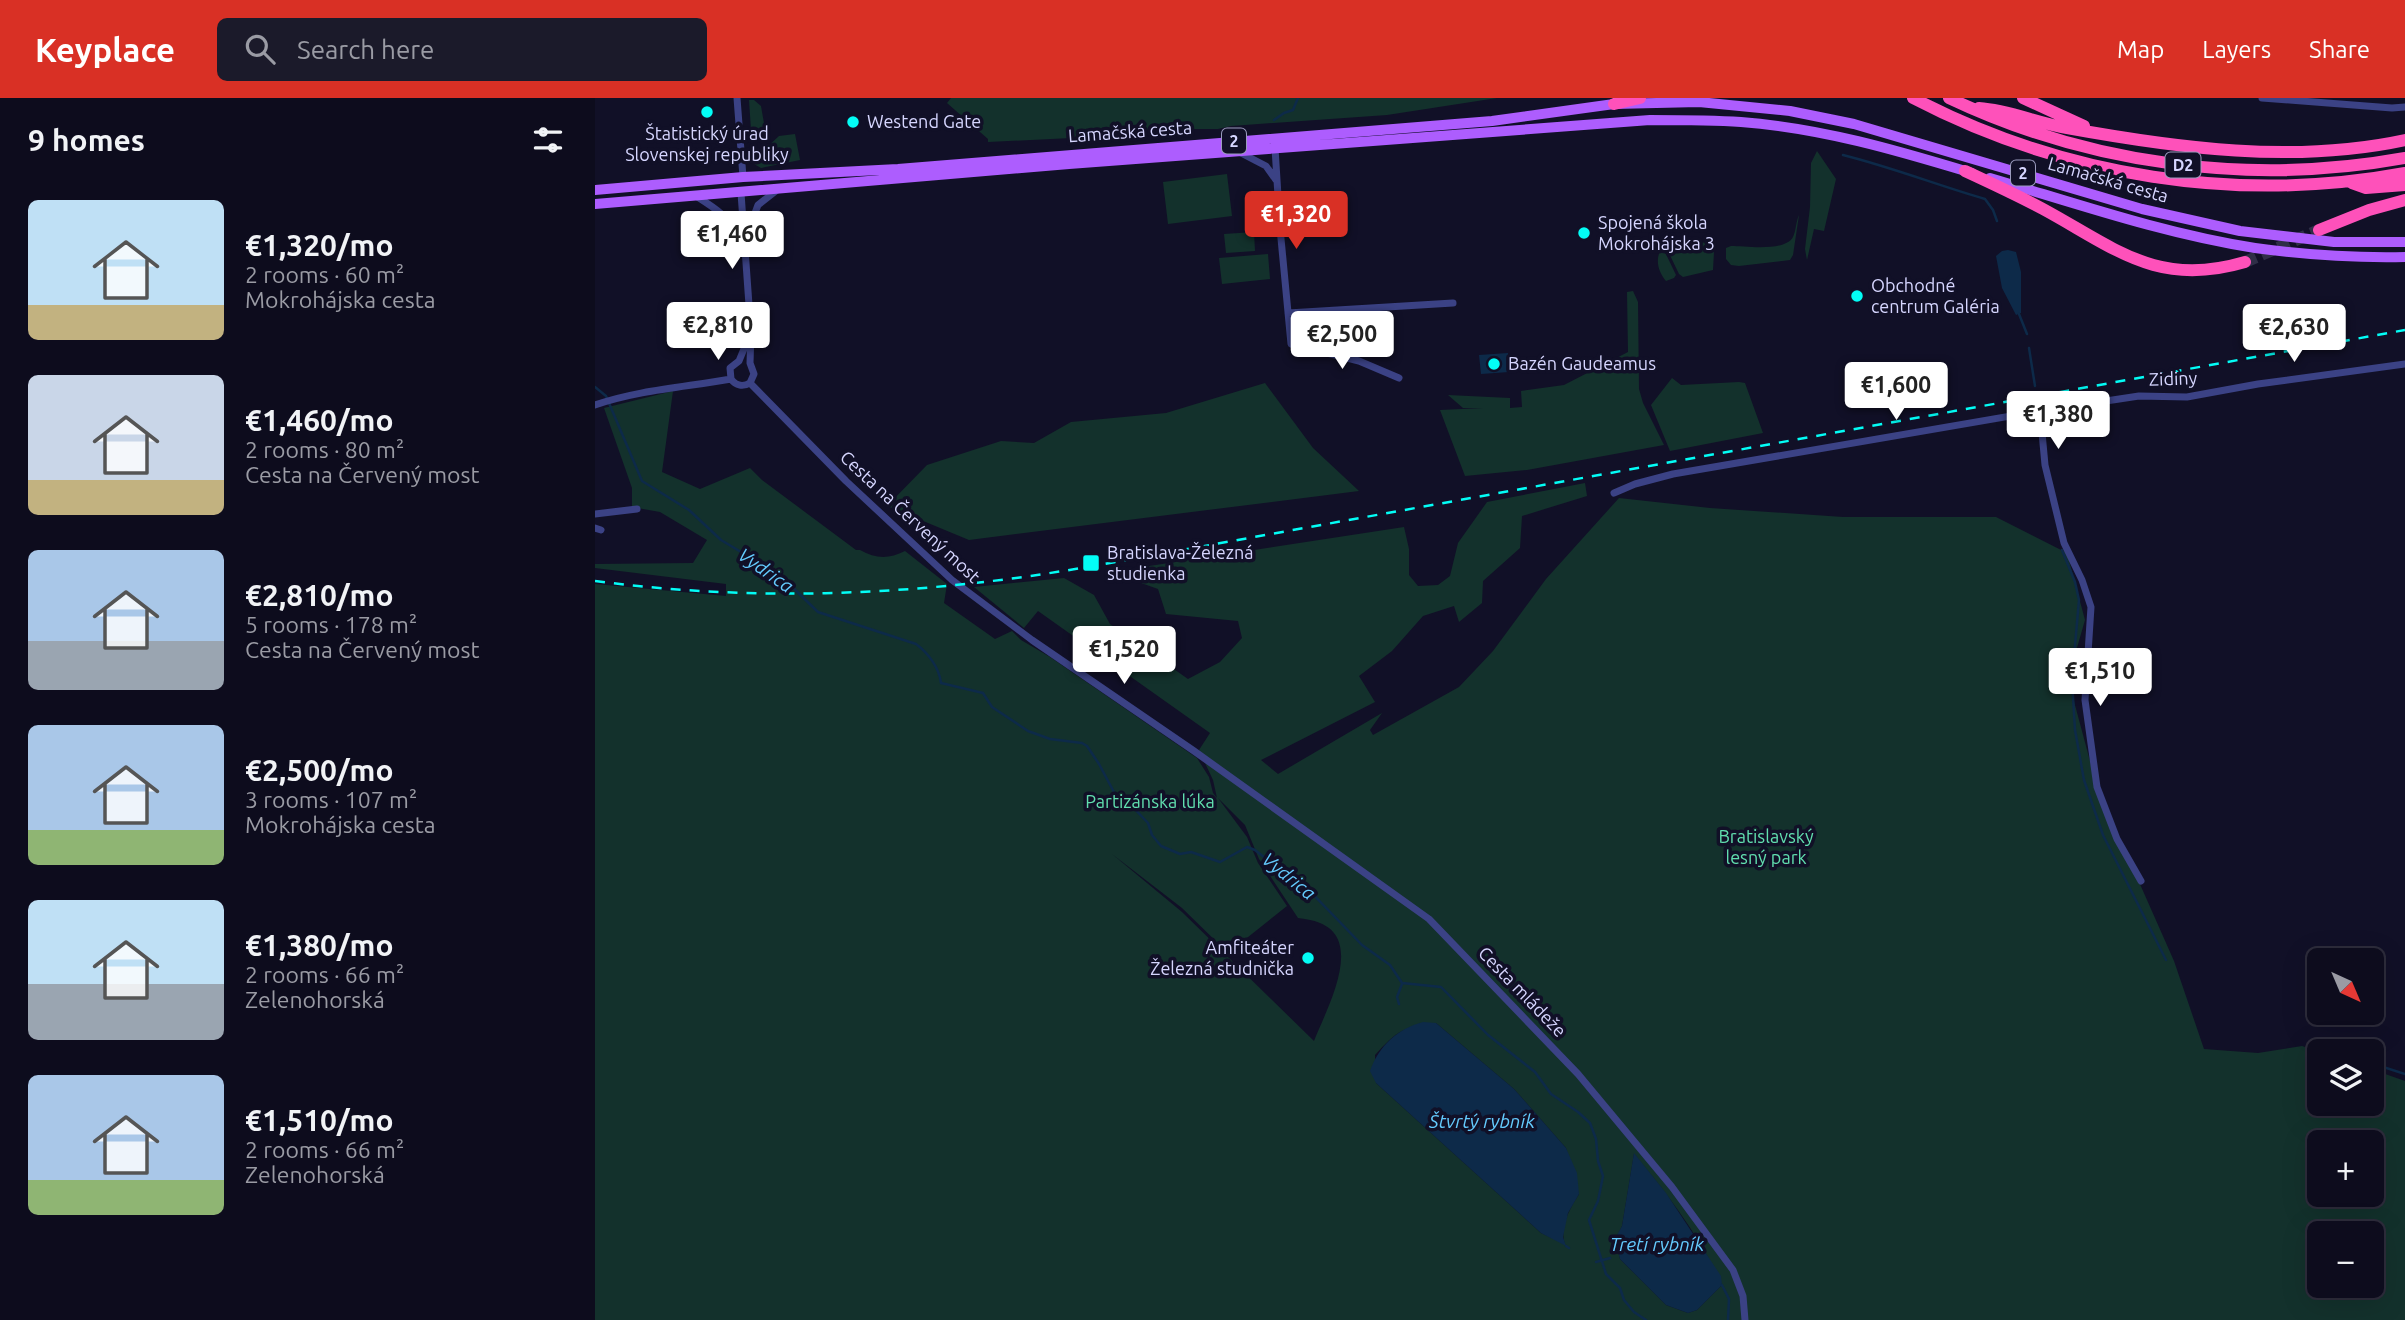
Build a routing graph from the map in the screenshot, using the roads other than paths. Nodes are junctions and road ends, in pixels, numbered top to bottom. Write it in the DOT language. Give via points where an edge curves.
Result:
graph roads {
  1 [pos="737,98"];
  2 [pos="1640,98"];
  3 [pos="1913,98"];
  4 [pos="1949,98"];
  5 [pos="2023,98"];
  6 [pos="2262,98"];
  7 [pos="1614,104"];
  8 [pos="1968,107"];
  9 [pos="2405,107"];
  10 [pos="2118,136"];
  11 [pos="1268,138"];
  12 [pos="2403,140"];
  13 [pos="1275,148"];
  14 [pos="1239,152"];
  15 [pos="2405,158"];
  16 [pos="1965,170"];
  17 [pos="2405,173"];
  18 [pos="744,177"];
  19 [pos="1276,181"];
  20 [pos="2349,182"];
  21 [pos="2405,185"];
  22 [pos="595,190"];
  23 [pos="776,190"];
  24 [pos="741,193"];
  25 [pos="696,196"];
  26 [pos="2405,200"];
  27 [pos="595,204"];
  28 [pos="2319,230"];
  29 [pos="2405,242"];
  30 [pos="743,243"];
  31 [pos="2405,257"];
  32 [pos="2245,262"];
  33 [pos="1453,303"];
  34 [pos="1288,313"];
  35 [pos="751,333"];
  36 [pos="739,361"];
  37 [pos="750,363"];
  38 [pos="2405,364"];
  39 [pos="1399,378"];
  40 [pos="731,379"];
  41 [pos="750,383"];
  42 [pos="596,404"];
  43 [pos="2040,411"];
  44 [pos="1614,493"];
  45 [pos="637,509"];
  46 [pos="595,514"];
  47 [pos="1199,755"];
  48 [pos="2141,881"];
  49 [pos="1745,1320"];
  1 -- 18 [label="street"];
  2 -- 7 [label="highway"];
  3 -- 20 [label="highway, D2" via="2004,138 2143,176 2234,185"];
  4 -- 8 [label="highway, D2"];
  5 -- 10 [label="highway"];
  6 -- 9 [label="street"];
  7 -- 11 [label="main road, Lamačská cesta / 2" via="1492,121"];
  7 -- 29 [label="main road, Lamačská cesta / 2" via="1708,102 1810,114 1898,135 2083,192 2240,231 2335,242"];
  8 -- 10 [label="highway"];
  8 -- 15 [label="highway, D2" via="2054,139 2195,167 2299,170"];
  10 -- 12 [label="highway" via="2255,152 2326,150"];
  11 -- 13 [label="main road"];
  11 -- 18 [label="main road, Lamačská cesta / 2"];
  13 -- 14 [label="main road, Lamačská cesta / 2"];
  13 -- 16 [label="main road, Lamačská cesta / 2" via="1650,120 1741,122 1862,141"];
  13 -- 19 [label="street"];
  14 -- 19 [label="street" via="1266,166"];
  14 -- 23 [label="main road, Lamačská cesta / 2"];
  16 -- 31 [label="main road, Lamačská cesta / 2" via="2143,223 2253,247"];
  16 -- 32 [label="highway" via="2141,262 2197,271"];
  17 -- 20 [label="highway, D2"];
  18 -- 22 [label="main road, Lamačská cesta / 2"];
  18 -- 24 [label="main road"];
  19 -- 34 [label="street"];
  20 -- 21 [label="highway" via="2366,188"];
  23 -- 24 [label="main road, Lamačská cesta / 2"];
  23 -- 30 [label="street" via="758,205"];
  24 -- 25 [label="main road, Lamačská cesta / 2"];
  24 -- 30 [label="street"];
  25 -- 27 [label="main road, Lamačská cesta / 2"];
  25 -- 30 [label="street" via="732,222"];
  26 -- 28 [label="highway"];
  30 -- 35 [label="street"];
  33 -- 34 [label="street"];
  34 -- 39 [label="street" via="1291,344"];
  35 -- 36 [label="street"];
  35 -- 37 [label="street"];
  36 -- 37 [label="street"];
  36 -- 40 [label="street" via="730,368"];
  37 -- 41 [label="street" via="754,374"];
  38 -- 43 [label="street, Zidiny" via="2187,397 2139,396"];
  40 -- 41 [label="street" via="740,385"];
  40 -- 42 [label="street"];
  41 -- 47 [label="street, Cesta na Červený most" via="932,564 1032,640"];
  43 -- 44 [label="street, Zidiny" via="1673,474"];
  43 -- 48 [label="street" via="2045,466 2062,537 2091,607 2085,699 2097,787 2117,839"];
  45 -- 46 [label="street"];
  47 -- 49 [label="street, Cesta mládeže" via="1429,919 1510,1000 1579,1073 1698,1220 1733,1270 1743,1296"];
}
